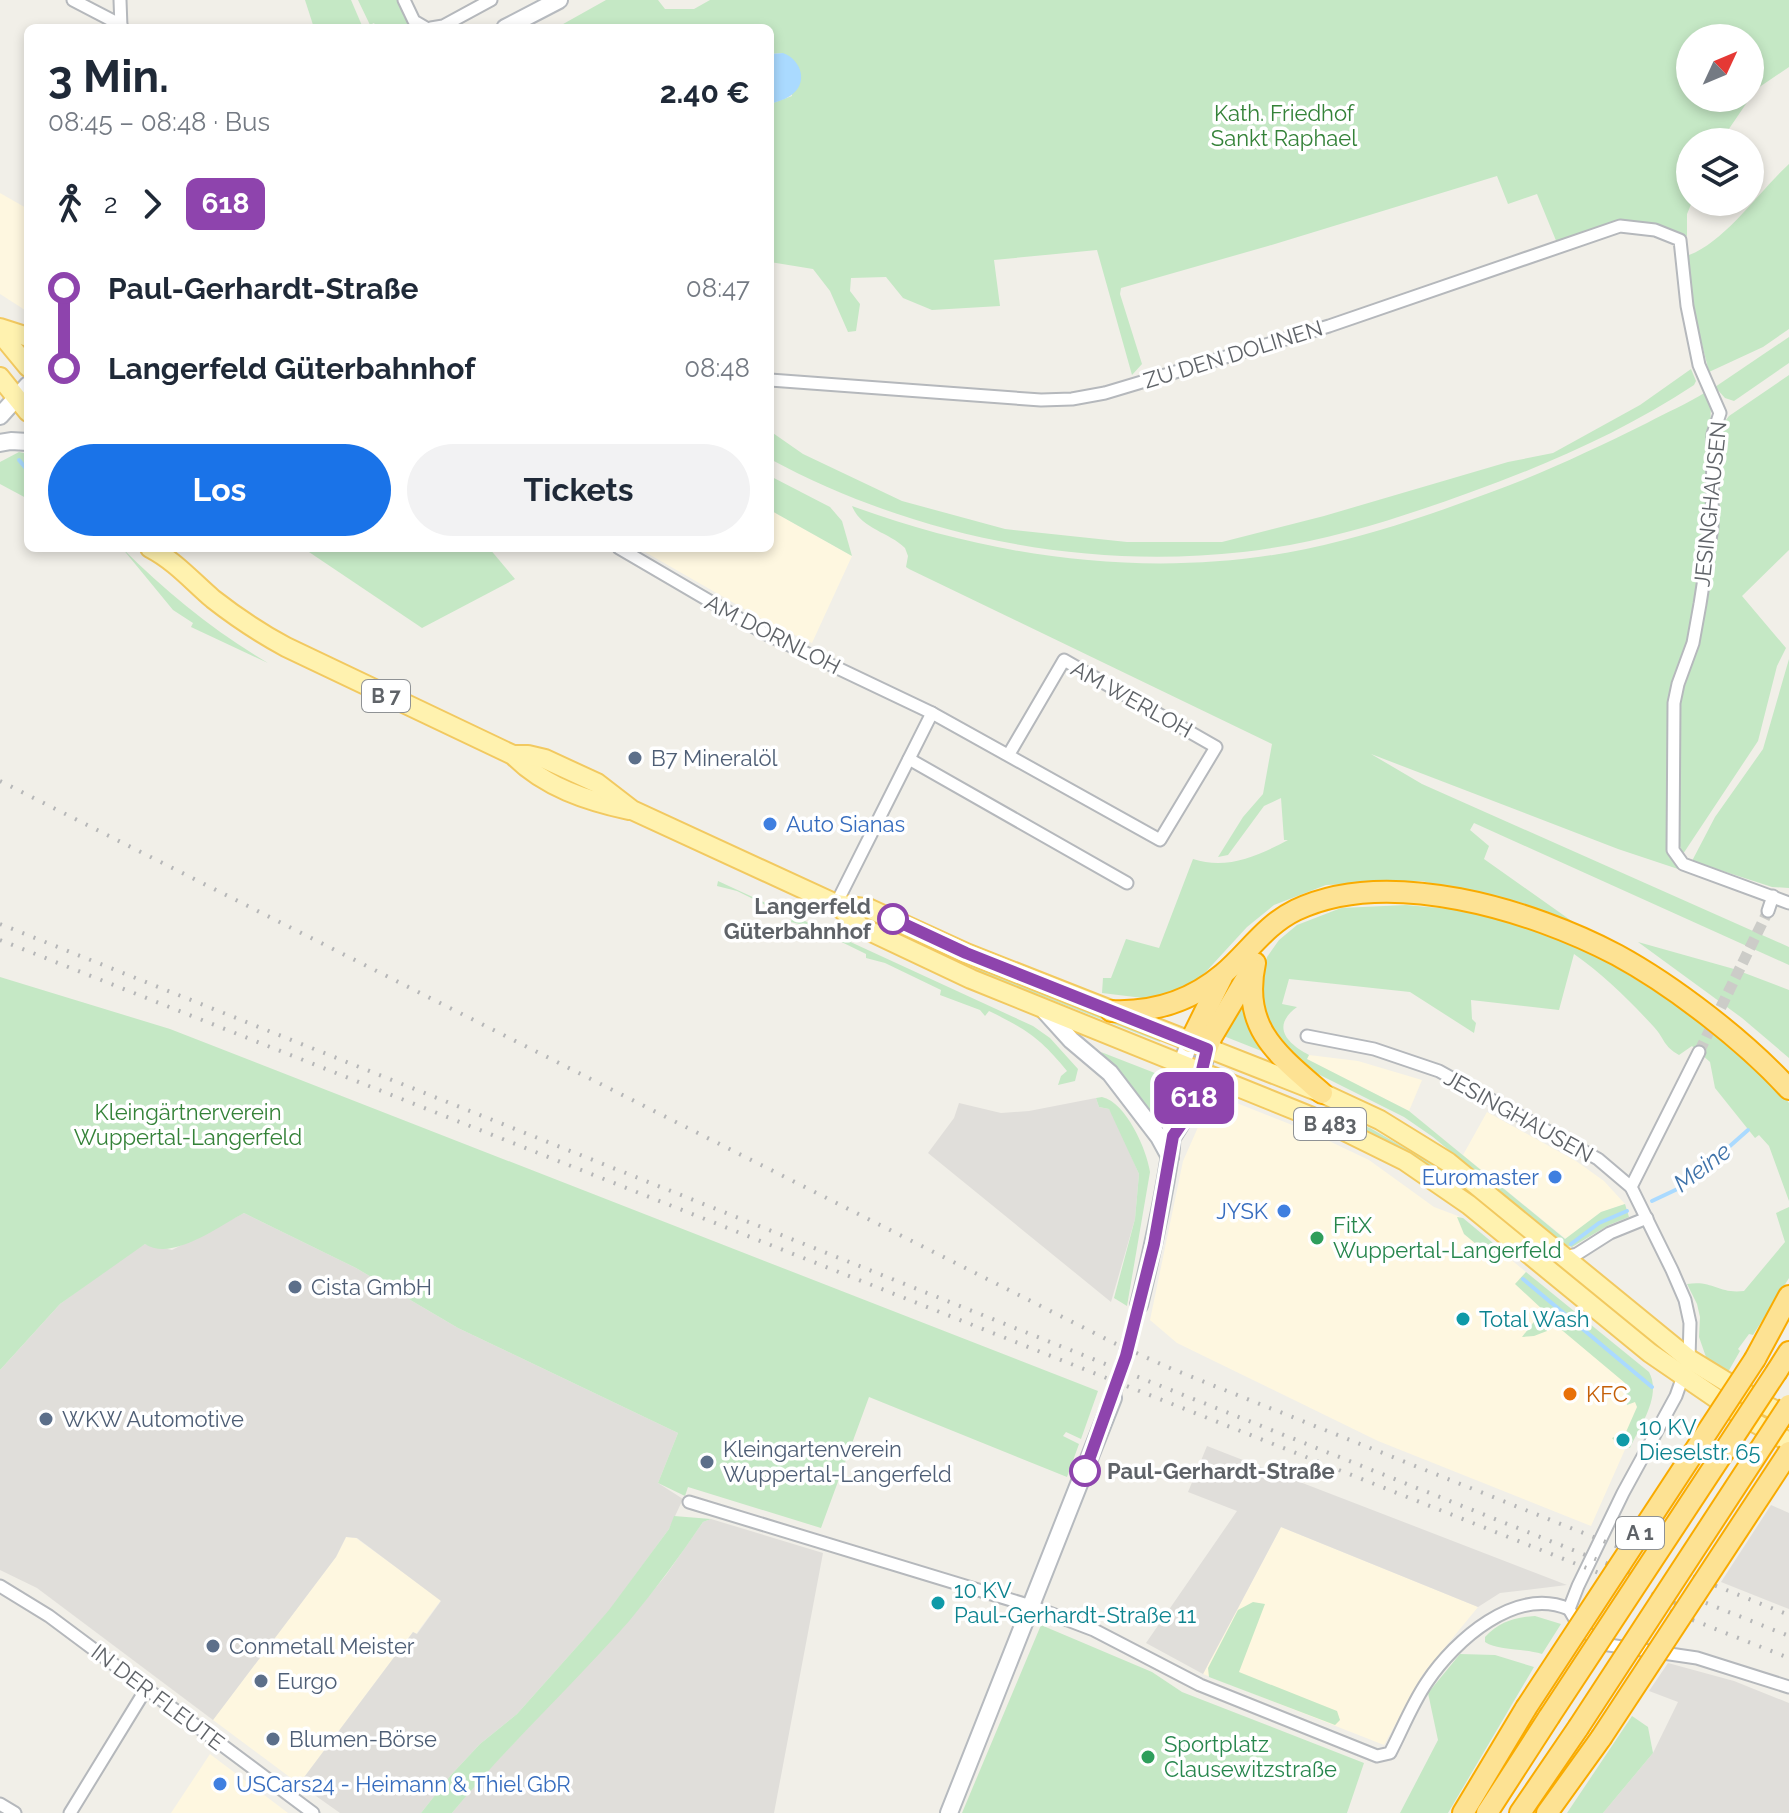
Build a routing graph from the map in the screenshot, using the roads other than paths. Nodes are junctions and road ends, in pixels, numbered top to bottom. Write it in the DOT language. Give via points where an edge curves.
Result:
graph roads {
  1 [pos="73,0"];
  2 [pos="120,0"];
  3 [pos="404,0"];
  4 [pos="491,0"];
  5 [pos="559,0"];
  6 [pos="117,24"];
  7 [pos="121,24"];
  8 [pos="420,24"];
  9 [pos="447,24"];
  10 [pos="513,24"];
  11 [pos="1680,240"];
  12 [pos="0,330"];
  13 [pos="24,336"];
  14 [pos="24,362"];
  15 [pos="0,377"];
  16 [pos="774,380"];
  17 [pos="24,398"];
  18 [pos="0,416"];
  19 [pos="24,442"];
  20 [pos="0,443"];
  21 [pos="166,552"];
  22 [pos="626,552"];
  23 [pos="932,713"];
  24 [pos="1009,754"];
  25 [pos="909,759"];
  26 [pos="1127,883"];
  27 [pos="1773,896"];
  28 [pos="1789,903"];
  29 [pos="836,904"];
  30 [pos="1768,911"];
  31 [pos="1271,925"];
  32 [pos="1255,963"];
  33 [pos="1224,973"];
  34 [pos="1042,1008"];
  35 [pos="1111,1011"];
  36 [pos="1307,1036"];
  37 [pos="1736,1039"];
  38 [pos="1199,1045"];
  39 [pos="1699,1052"];
  40 [pos="1181,1064"];
  41 [pos="1202,1072"];
  42 [pos="1789,1072"];
  43 [pos="1789,1089"];
  44 [pos="1322,1093"];
  45 [pos="1173,1136"];
  46 [pos="1170,1158"];
  47 [pos="1631,1187"];
  48 [pos="1647,1218"];
  49 [pos="1564,1257"];
  50 [pos="1789,1296"];
  51 [pos="1139,1305"];
  52 [pos="1789,1352"];
  53 [pos="1686,1367"];
  54 [pos="1113,1398"];
  55 [pos="1789,1405"];
  56 [pos="1789,1417"];
  57 [pos="1789,1442"];
  58 [pos="1789,1452"];
  59 [pos="689,1502"];
  60 [pos="0,1586"];
  61 [pos="1031,1606"];
  62 [pos="1569,1609"];
  63 [pos="1789,1687"];
  64 [pos="146,1689"];
  65 [pos="0,1804"];
  66 [pos="15,1813"];
  67 [pos="70,1813"];
  68 [pos="313,1813"];
  69 [pos="949,1813"];
  70 [pos="1463,1813"];
  71 [pos="1487,1813"];
  72 [pos="1520,1813"];
  73 [pos="1547,1813"];
  1 -- 6 [label="street"];
  2 -- 7 [label="street"];
  3 -- 8 [label="street"];
  4 -- 9 [label="street"];
  5 -- 10 [label="street"];
  11 -- 16 [label="street, ZU DEN DOLINEN" via="1655,230 1620,226 1329,326 1072,399"];
  11 -- 27 [label="street, JESINGHAUSEN" via="1699,365 1720,413 1713,434 1712,527 1700,604 1674,703 1673,850 1683,864"];
  12 -- 13 [label="main road"];
  12 -- 14 [label="main road"];
  15 -- 17 [label="main road"];
  17 -- 18 [label="street"];
  19 -- 20 [label="street"];
  21 -- 29 [label="main road, B 7" via="216,601 261,633 513,755 528,755 597,783 632,810"];
  22 -- 23 [label="street, AM DORNLOH" via="766,634"];
  23 -- 24 [label="street, AM WERLOH"];
  23 -- 25 [label="street"];
  24 -- 24 [label="street, AM WERLOH" via="1064,660 1216,747 1160,840"];
  25 -- 26 [label="street"];
  25 -- 29 [label="street"];
  27 -- 28 [label="street, JESINGHAUSEN"];
  27 -- 30 [label="street"];
  29 -- 34 [label="main road, B 7" via="861,927"];
  29 -- 35 [label="main road, B 7" via="870,909"];
  31 -- 32 [label="highway"];
  31 -- 33 [label="highway"];
  31 -- 37 [label="highway" via="1319,901 1351,895 1425,894 1500,910 1618,956"];
  32 -- 38 [label="highway" via="1212,1036"];
  32 -- 44 [label="highway" via="1251,982 1259,1027 1277,1054"];
  33 -- 35 [label="highway" via="1178,1003"];
  33 -- 38 [label="highway"];
  34 -- 40 [label="main road, B 7"];
  34 -- 46 [label="street" via="1110,1073"];
  35 -- 38 [label="main road, B 7"];
  36 -- 47 [label="street, JESINGHAUSEN" via="1374,1049 1439,1071 1598,1159"];
  37 -- 42 [label="highway"];
  37 -- 43 [label="highway"];
  38 -- 40 [label="street"];
  38 -- 41 [label="street"];
  38 -- 44 [label="main road, B 483"];
  39 -- 47 [label="street"];
  40 -- 41 [label="main road, B 7"];
  40 -- 45 [label="street" via="1170,1115"];
  41 -- 45 [label="street"];
  41 -- 53 [label="main road, B 483" via="1405,1161 1469,1205 1590,1306"];
  44 -- 49 [label="main road, B 483" via="1380,1120 1448,1162"];
  45 -- 46 [label="street"];
  46 -- 51 [label="street"];
  47 -- 48 [label="street, JESINGHAUSEN"];
  48 -- 49 [label="street"];
  48 -- 53 [label="street, JESINGHAUSEN" via="1685,1300 1690,1323"];
  49 -- 53 [label="main road, B 483"];
  50 -- 70 [label="highway, A 1, bridge" via="1755,1359"];
  52 -- 71 [label="highway, A 1, bridge"];
  53 -- 56 [label="main road, B 483"];
  53 -- 57 [label="main road, B 483" via="1739,1414"];
  53 -- 62 [label="street"];
  54 -- 61 [label="street"];
  55 -- 72 [label="highway, A 1, bridge"];
  58 -- 73 [label="highway, bridge"];
  59 -- 61 [label="street"];
  60 -- 64 [label="street, IN DER FLEUTE"];
  61 -- 62 [label="street" via="1094,1630 1200,1685 1384,1757 1427,1682 1467,1638 1506,1610 1554,1603"];
  61 -- 69 [label="street"];
  62 -- 63 [label="street" via="1580,1628 1602,1644 1697,1658"];
  64 -- 67 [label="street"];
  64 -- 68 [label="street, IN DER FLEUTE"];
  65 -- 66 [label="street"];
}
